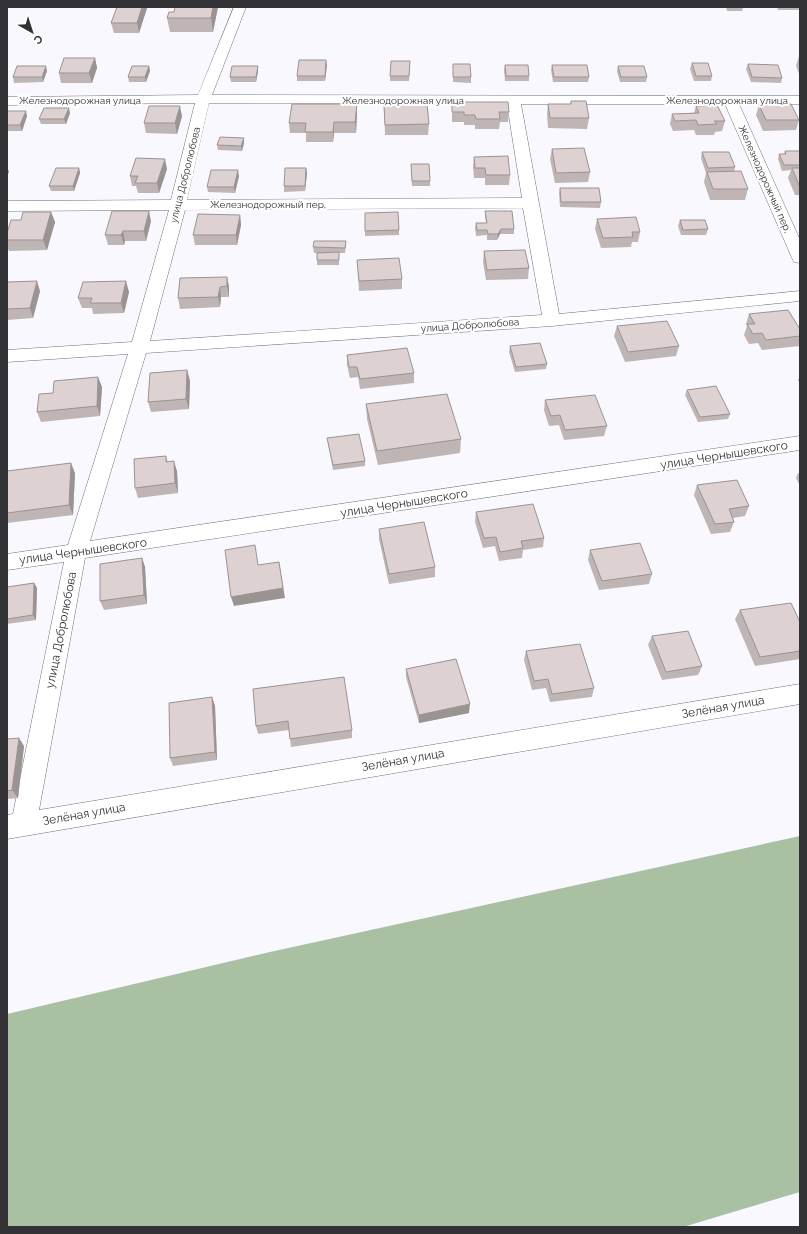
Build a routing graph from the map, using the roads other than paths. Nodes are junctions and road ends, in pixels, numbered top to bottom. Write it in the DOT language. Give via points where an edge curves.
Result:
graph roads {
  1 [pos="240,7"];
  2 [pos="203,100"];
  3 [pos="513,100"];
  4 [pos="730,100"];
  5 [pos="800,100"];
  6 [pos="7,101"];
  7 [pos="530,203"];
  8 [pos="178,205"];
  9 [pos="7,206"];
  10 [pos="800,258"];
  11 [pos="800,296"];
  12 [pos="552,320"];
  13 [pos="140,347"];
  14 [pos="7,356"];
  15 [pos="800,443"];
  16 [pos="76,552"];
  17 [pos="7,562"];
  18 [pos="800,694"];
  19 [pos="15,826"];
  1 -- 2 [label="street, улица Добролюбова"];
  2 -- 3 [label="street, Железнодорожная улица"];
  2 -- 6 [label="street, Железнодорожная улица"];
  2 -- 8 [label="street, улица Добролюбова"];
  3 -- 4 [label="street, Железнодорожная улица"];
  3 -- 7 [label="street"];
  4 -- 5 [label="street, Железнодорожная улица"];
  4 -- 10 [label="street, Железнодорожный пер,"];
  7 -- 8 [label="street, Железнодорожный пер,"];
  7 -- 12 [label="street"];
  8 -- 9 [label="street, Железнодорожный пер,"];
  8 -- 13 [label="street, улица Добролюбова"];
  11 -- 12 [label="street, улица Добролюбова"];
  12 -- 13 [label="street, улица Добролюбова"];
  13 -- 14 [label="street, улица Добролюбова"];
  13 -- 16 [label="street, улица Добролюбова"];
  15 -- 16 [label="street, улица Чернышевского"];
  16 -- 17 [label="street, улица Чернышевского"];
  16 -- 19 [label="street, улица Добролюбова"];
  18 -- 19 [label="street, Зелёная улица"];
}
